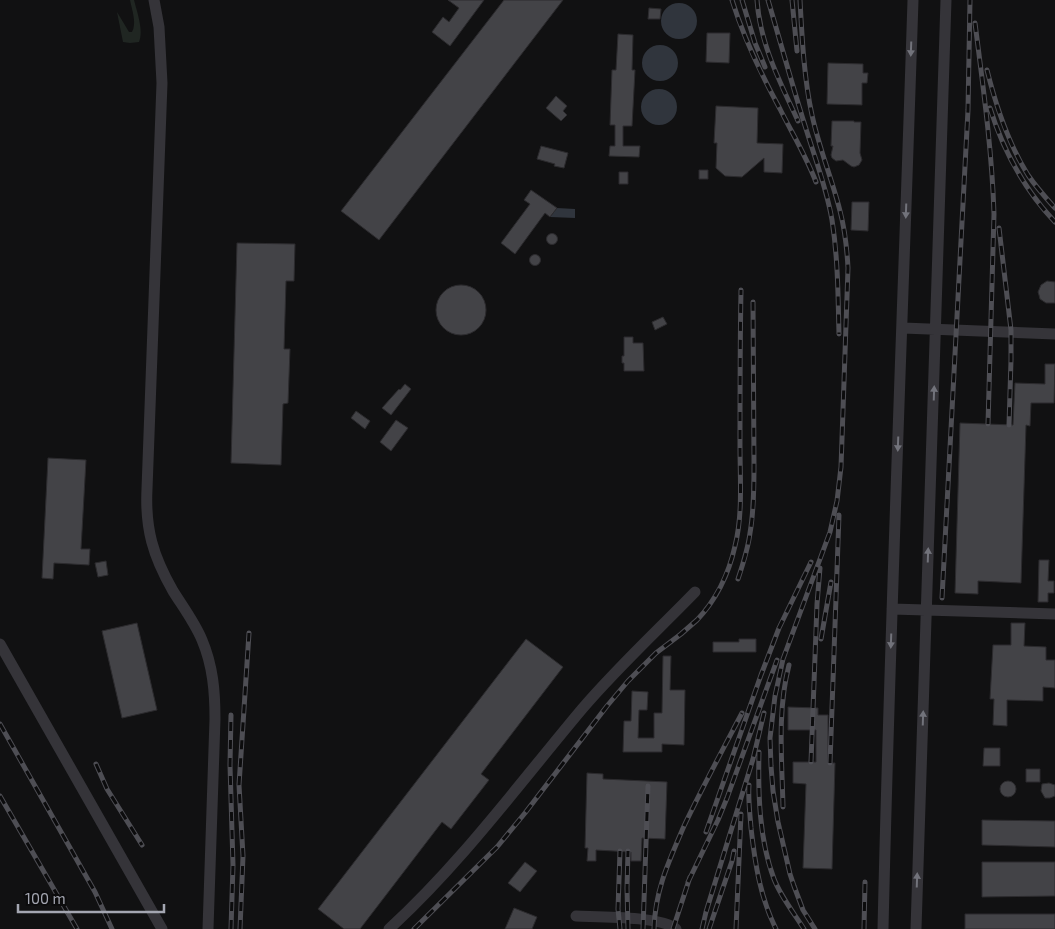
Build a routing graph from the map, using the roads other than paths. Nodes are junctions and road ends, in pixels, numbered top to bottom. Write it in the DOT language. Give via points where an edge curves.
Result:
graph roads {
  1 [pos="154,0"];
  2 [pos="913,0"];
  3 [pos="946,0"];
  4 [pos="902,328"];
  5 [pos="936,330"];
  6 [pos="1055,334"];
  7 [pos="695,592"];
  8 [pos="892,609"];
  9 [pos="926,610"];
  10 [pos="1055,614"];
  11 [pos="0,644"];
  12 [pos="576,916"];
  13 [pos="162,929"];
  14 [pos="208,929"];
  15 [pos="389,929"];
  16 [pos="676,929"];
  17 [pos="883,929"];
  18 [pos="916,929"];
  1 -- 14 [label="lane" via="162,83 147,517 155,554 172,590 202,639 213,677 215,719"];
  2 -- 4 [label="lane, one-way"];
  3 -- 5 [label="lane"];
  4 -- 5 [label="lane"];
  4 -- 8 [label="lane, one-way"];
  5 -- 6 [label="lane"];
  9 -- 5 [label="lane, one-way"];
  7 -- 15 [label="lane" via="621,666 448,869"];
  8 -- 9 [label="lane"];
  8 -- 17 [label="lane, one-way"];
  9 -- 10 [label="lane"];
  18 -- 9 [label="lane, one-way"];
  11 -- 13 [label="lane"];
  12 -- 16 [label="lane" via="661,922"];
}
